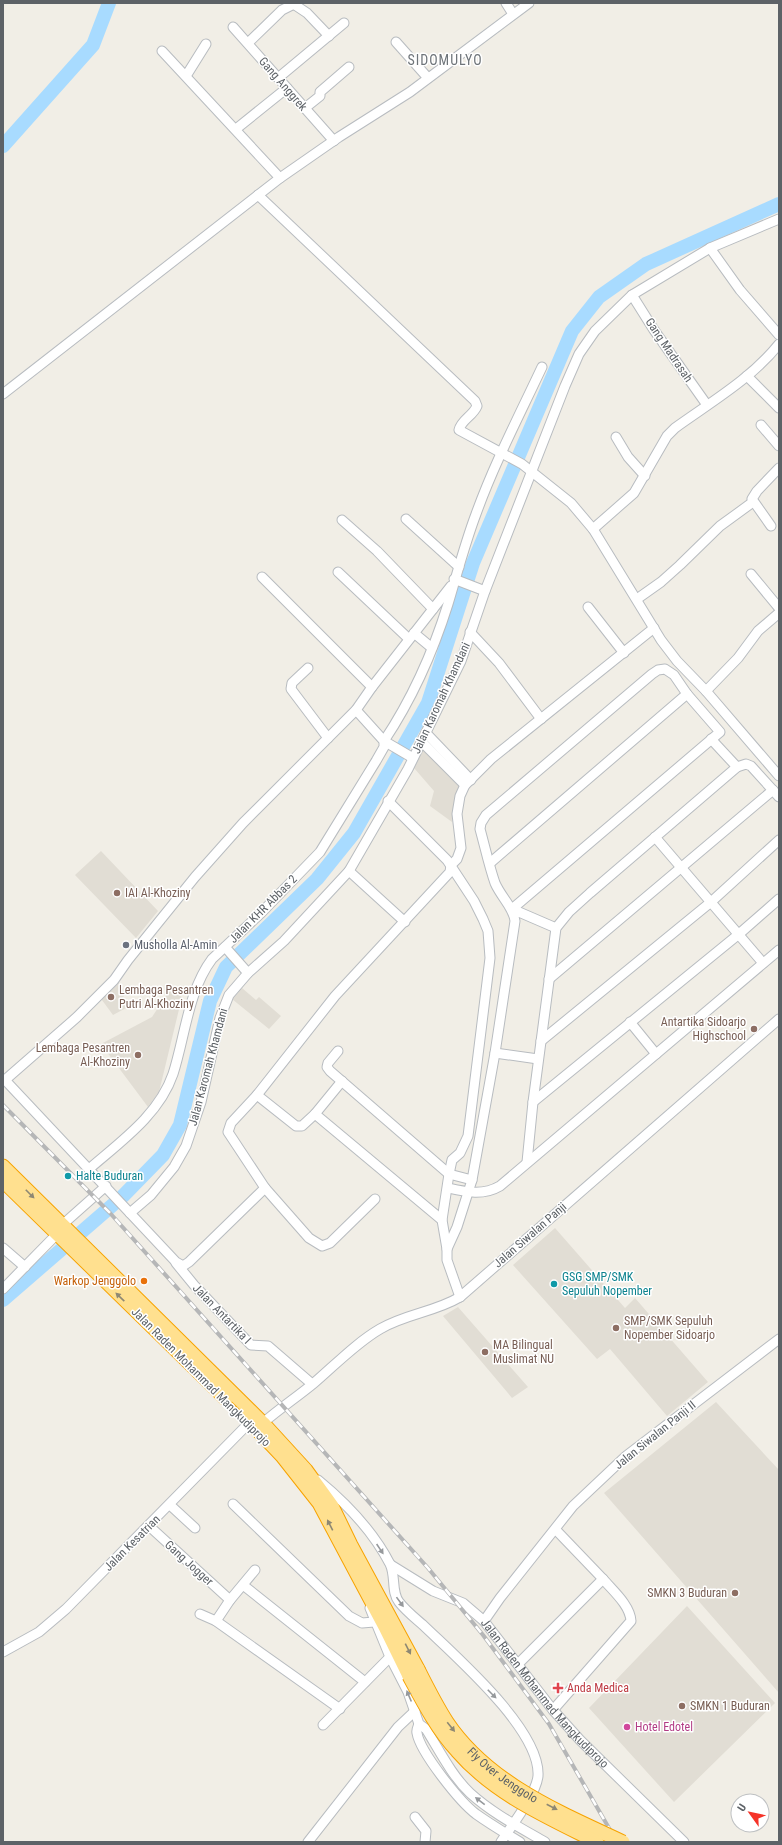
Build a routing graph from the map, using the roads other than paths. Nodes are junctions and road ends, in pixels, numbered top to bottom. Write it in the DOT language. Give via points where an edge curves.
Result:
graph roads {
  1 [pos="506,3"];
  2 [pos="529,3"];
  3 [pos="293,4"];
  4 [pos="514,14"];
  5 [pos="344,23"];
  6 [pos="233,26"];
  7 [pos="329,36"];
  8 [pos="396,42"];
  9 [pos="248,43"];
  10 [pos="206,44"];
  11 [pos="162,51"];
  12 [pos="349,67"];
  13 [pos="186,76"];
  14 [pos="278,78"];
  15 [pos="428,78"];
  16 [pos="287,88"];
  17 [pos="305,108"];
  18 [pos="236,129"];
  19 [pos="334,141"];
  20 [pos="280,178"];
  21 [pos="258,195"];
  22 [pos="779,219"];
  23 [pos="710,248"];
  24 [pos="632,295"];
  25 [pos="779,335"];
  26 [pos="779,344"];
  27 [pos="542,368"];
  28 [pos="747,376"];
  29 [pos="3,394"];
  30 [pos="707,405"];
  31 [pos="779,408"];
  32 [pos="761,425"];
  33 [pos="616,437"];
  34 [pos="779,446"];
  35 [pos="505,454"];
  36 [pos="779,468"];
  37 [pos="533,472"];
  38 [pos="645,476"];
  39 [pos="753,502"];
  40 [pos="406,519"];
  41 [pos="342,520"];
  42 [pos="771,526"];
  43 [pos="593,529"];
  44 [pos="459,567"];
  45 [pos="338,572"];
  46 [pos="751,574"];
  47 [pos="262,577"];
  48 [pos="456,581"];
  49 [pos="481,589"];
  50 [pos="637,599"];
  51 [pos="588,606"];
  52 [pos="779,608"];
  53 [pos="433,609"];
  54 [pos="779,613"];
  55 [pos="654,628"];
  56 [pos="470,632"];
  57 [pos="412,636"];
  58 [pos="432,648"];
  59 [pos="624,653"];
  60 [pos="308,668"];
  61 [pos="372,687"];
  62 [pos="706,691"];
  63 [pos="687,694"];
  64 [pos="356,710"];
  65 [pos="541,720"];
  66 [pos="732,723"];
  67 [pos="720,732"];
  68 [pos="426,733"];
  69 [pos="328,738"];
  70 [pos="711,739"];
  71 [pos="422,742"];
  72 [pos="388,743"];
  73 [pos="410,756"];
  74 [pos="737,767"];
  75 [pos="779,776"];
  76 [pos="468,782"];
  77 [pos="776,794"];
  78 [pos="388,801"];
  79 [pos="655,837"];
  80 [pos="779,840"];
  81 [pos="490,863"];
  82 [pos="451,865"];
  83 [pos="681,868"];
  84 [pos="349,871"];
  85 [pos="779,899"];
  86 [pos="711,902"];
  87 [pos="512,909"];
  88 [pos="405,922"];
  89 [pos="556,928"];
  90 [pos="739,934"];
  91 [pos="226,948"];
  92 [pos="779,950"];
  93 [pos="763,963"];
  94 [pos="246,971"];
  95 [pos="549,979"];
  96 [pos="779,1019"];
  97 [pos="630,1022"];
  98 [pos="540,1041"];
  99 [pos="338,1051"];
  100 [pos="494,1054"];
  101 [pos="656,1054"];
  102 [pos="538,1059"];
  103 [pos="4,1079"];
  104 [pos="342,1081"];
  105 [pos="258,1095"];
  106 [pos="533,1102"];
  107 [pos="315,1114"];
  108 [pos="527,1162"];
  109 [pos="3,1166"];
  110 [pos="89,1169"];
  111 [pos="449,1174"];
  112 [pos="472,1180"];
  113 [pos="3,1181"];
  114 [pos="106,1186"];
  115 [pos="265,1188"];
  116 [pos="448,1188"];
  117 [pos="467,1192"];
  118 [pos="375,1199"];
  119 [pos="130,1213"];
  120 [pos="442,1220"];
  121 [pos="60,1231"];
  122 [pos="3,1248"];
  123 [pos="446,1249"];
  124 [pos="176,1262"];
  125 [pos="25,1267"];
  126 [pos="3,1289"];
  127 [pos="460,1297"];
  128 [pos="779,1339"];
  129 [pos="312,1384"];
  130 [pos="256,1422"];
  131 [pos="306,1470"];
  132 [pos="233,1504"];
  133 [pos="170,1505"];
  134 [pos="149,1526"];
  135 [pos="195,1528"];
  136 [pos="556,1530"];
  137 [pos="391,1565"];
  138 [pos="255,1570"];
  139 [pos="603,1579"];
  140 [pos="243,1585"];
  141 [pos="369,1596"];
  142 [pos="230,1600"];
  143 [pos="200,1614"];
  144 [pos="216,1621"];
  145 [pos="484,1621"];
  146 [pos="374,1622"];
  147 [pos="3,1652"];
  148 [pos="390,1657"];
  149 [pos="518,1664"];
  150 [pos="414,1672"];
  151 [pos="366,1682"];
  152 [pos="340,1709"];
  153 [pos="553,1710"];
  154 [pos="414,1711"];
  155 [pos="419,1724"];
  156 [pos="323,1725"];
  157 [pos="415,1817"];
  158 [pos="512,1823"];
  159 [pos="506,1834"];
  160 [pos="308,1842"];
  161 [pos="425,1842"];
  162 [pos="501,1842"];
  163 [pos="520,1842"];
  164 [pos="545,1842"];
  165 [pos="597,1842"];
  166 [pos="623,1842"];
  167 [pos="684,1842"];
  1 -- 4 [label="street"];
  2 -- 4 [label="street"];
  3 -- 7 [label="street" via="307,13"];
  3 -- 9 [label="street" via="282,10"];
  4 -- 15 [label="street"];
  5 -- 7 [label="street"];
  6 -- 9 [label="street, Gang Anggrek"];
  7 -- 14 [label="street"];
  8 -- 15 [label="street"];
  9 -- 14 [label="street, Gang Anggrek"];
  10 -- 13 [label="street"];
  11 -- 13 [label="street"];
  12 -- 17 [label="street"];
  13 -- 18 [label="street"];
  14 -- 16 [label="street, Gang Anggrek"];
  15 -- 19 [label="street"];
  16 -- 17 [label="street, Gang Anggrek"];
  16 -- 18 [label="street"];
  17 -- 19 [label="street, Gang Anggrek"];
  18 -- 20 [label="street"];
  19 -- 20 [label="street"];
  20 -- 21 [label="street"];
  21 -- 29 [label="street"];
  21 -- 35 [label="street" via="475,401 476,410 459,430"];
  22 -- 23 [label="street, Jalan Karomah Khamdani"];
  23 -- 24 [label="street, Jalan Karomah Khamdani"];
  23 -- 25 [label="street" via="740,290"];
  24 -- 30 [label="street, Gang Madrasah"];
  24 -- 37 [label="street, Jalan Karomah Khamdani" via="594,331 579,354"];
  26 -- 28 [label="street"];
  27 -- 35 [label="street"];
  28 -- 30 [label="street"];
  28 -- 31 [label="street"];
  30 -- 38 [label="street" via="667,436"];
  32 -- 34 [label="street"];
  33 -- 38 [label="street" via="628,457"];
  35 -- 37 [label="street"];
  35 -- 44 [label="street" via="475,515"];
  36 -- 39 [label="street" via="757,490"];
  37 -- 43 [label="street" via="571,503"];
  37 -- 49 [label="street, Jalan Karomah Khamdani"];
  38 -- 43 [label="street" via="634,493"];
  39 -- 42 [label="street"];
  39 -- 50 [label="street" via="720,526 661,582"];
  40 -- 44 [label="street"];
  41 -- 53 [label="street"];
  43 -- 50 [label="street"];
  44 -- 48 [label="street"];
  45 -- 57 [label="street"];
  46 -- 52 [label="street"];
  47 -- 61 [label="street"];
  48 -- 49 [label="street"];
  48 -- 53 [label="street"];
  48 -- 58 [label="street, Jalan KHR Abbas 2"];
  49 -- 56 [label="street, Jalan Karomah Khamdani"];
  50 -- 55 [label="street"];
  51 -- 59 [label="street"];
  53 -- 57 [label="street"];
  54 -- 62 [label="street" via="758,631 738,658"];
  55 -- 59 [label="street"];
  55 -- 62 [label="street" via="677,661"];
  56 -- 65 [label="street" via="499,663"];
  56 -- 68 [label="street, Jalan Karomah Khamdani" via="460,661"];
  57 -- 58 [label="street"];
  57 -- 61 [label="street"];
  58 -- 72 [label="street, Jalan KHR Abbas 2" via="415,690"];
  59 -- 65 [label="street"];
  60 -- 69 [label="street" via="292,683 291,688"];
  61 -- 64 [label="street"];
  62 -- 66 [label="street"];
  63 -- 67 [label="street"];
  63 -- 81 [label="street"];
  63 -- 81 [label="street" via="669,671 658,670 492,810 483,819 480,829"];
  64 -- 69 [label="street"];
  64 -- 72 [label="street"];
  65 -- 76 [label="street" via="491,759"];
  66 -- 67 [label="street"];
  66 -- 75 [label="street"];
  67 -- 70 [label="street"];
  68 -- 71 [label="street, Jalan Karomah Khamdani"];
  68 -- 76 [label="street"];
  69 -- 103 [label="street" via="242,823 195,877 114,980 78,1017"];
  70 -- 74 [label="street"];
  70 -- 87 [label="street"];
  71 -- 73 [label="street, Jalan Karomah Khamdani"];
  71 -- 76 [label="street"];
  72 -- 73 [label="street"];
  72 -- 91 [label="street, Jalan KHR Abbas 2" via="320,852"];
  73 -- 78 [label="street, Jalan Karomah Khamdani"];
  74 -- 77 [label="street" via="746,764 751,766"];
  74 -- 79 [label="street"];
  76 -- 82 [label="street" via="460,796 456,814 461,848"];
  77 -- 83 [label="street"];
  78 -- 82 [label="street"];
  78 -- 84 [label="street, Jalan Karomah Khamdani"];
  79 -- 83 [label="street"];
  79 -- 89 [label="street" via="569,912"];
  80 -- 86 [label="street"];
  81 -- 87 [label="street" via="501,894"];
  82 -- 88 [label="street" via="448,876"];
  82 -- 111 [label="street" via="483,919 488,931 490,958 468,1136 460,1153 452,1160"];
  83 -- 86 [label="street"];
  83 -- 95 [label="street"];
  84 -- 88 [label="street"];
  84 -- 94 [label="street, Jalan Karomah Khamdani" via="284,941"];
  85 -- 90 [label="street"];
  86 -- 90 [label="street"];
  86 -- 98 [label="street"];
  87 -- 89 [label="street"];
  87 -- 100 [label="street" via="515,921"];
  88 -- 105 [label="street" via="335,996"];
  89 -- 95 [label="street"];
  90 -- 93 [label="street"];
  90 -- 97 [label="street"];
  91 -- 94 [label="street"];
  91 -- 110 [label="street, Jalan KHR Abbas 2" via="212,959 201,977 173,1075 160,1102 134,1131"];
  92 -- 93 [label="street"];
  93 -- 101 [label="street"];
  94 -- 119 [label="street, Jalan Karomah Khamdani" via="224,1006 201,1102 181,1157 151,1195"];
  95 -- 98 [label="street"];
  96 -- 127 [label="street, Jalan Siwalan Panji"];
  97 -- 101 [label="street"];
  97 -- 106 [label="street"];
  98 -- 102 [label="street"];
  99 -- 104 [label="street" via="327,1067"];
  100 -- 102 [label="street"];
  100 -- 112 [label="street"];
  101 -- 108 [label="street"];
  102 -- 106 [label="street"];
  103 -- 110 [label="street, Jalan Antartika I"];
  104 -- 107 [label="street"];
  104 -- 111 [label="street"];
  105 -- 107 [label="street" via="296,1126 302,1126"];
  105 -- 115 [label="street" via="231,1123 228,1132"];
  106 -- 108 [label="street"];
  107 -- 120 [label="street"];
  108 -- 117 [label="street" via="495,1189 477,1193"];
  109 -- 121 [label="highway, Jalan Raden Mohammad Mangkudiprojo, one-way"];
  110 -- 114 [label="street, Jalan Antartika I"];
  111 -- 112 [label="street"];
  111 -- 116 [label="street"];
  112 -- 117 [label="street"];
  113 -- 121 [label="highway, Jalan Raden Mohammad Mangkudiprojo"];
  114 -- 119 [label="street, Jalan Antartika I"];
  114 -- 121 [label="street"];
  115 -- 118 [label="street" via="309,1238 322,1246 330,1243"];
  115 -- 124 [label="street" via="189,1262 183,1266"];
  116 -- 117 [label="street"];
  116 -- 120 [label="street"];
  117 -- 123 [label="street" via="457,1227"];
  119 -- 124 [label="street, Jalan Antartika I"];
  120 -- 123 [label="street"];
  121 -- 125 [label="street"];
  121 -- 130 [label="highway, Jalan Raden Mohammad Mangkudiprojo"];
  122 -- 125 [label="street"];
  123 -- 127 [label="street" via="447,1260"];
  124 -- 129 [label="street, Jalan Antartika I" via="194,1285 251,1345 268,1346"];
  125 -- 126 [label="street"];
  127 -- 129 [label="street, Jalan Siwalan Panji" via="448,1304 381,1328"];
  128 -- 136 [label="street, Jalan Siwalan Panji II" via="626,1456 573,1506"];
  129 -- 130 [label="street, Jalan Siwalan Panji"];
  130 -- 131 [label="highway, Jalan Raden Mohammad Mangkudiprojo"];
  130 -- 133 [label="street, Jalan Kesatrian"];
  141 -- 130 [label="highway, Jalan Raden Mohammad Mangkudiprojo, one-way" via="319,1503"];
  131 -- 137 [label="street, Jalan Raden Mohammad Mangkudiprojo, one-way" via="360,1520"];
  131 -- 150 [label="highway, Jalan Raden Mohammad Mangkudiprojo, one-way" via="332,1506"];
  132 -- 146 [label="street" via="349,1616 362,1623"];
  133 -- 134 [label="street, Jalan Kesatrian"];
  133 -- 135 [label="street"];
  134 -- 142 [label="street, Gang Jogger"];
  134 -- 147 [label="street, Jalan Kesatrian" via="51,1623"];
  136 -- 139 [label="street"];
  136 -- 145 [label="street, Jalan Siwalan Panji II"];
  137 -- 145 [label="street, Jalan Raden Mohammad Mangkudiprojo" via="434,1591 463,1603"];
  137 -- 158 [label="street, Jalan Raden Mohammad Mangkudiprojo, one-way" via="397,1601 499,1701 522,1731 534,1754 538,1776 526,1802"];
  138 -- 140 [label="street"];
  139 -- 149 [label="street"];
  139 -- 153 [label="street" via="627,1609 631,1621"];
  140 -- 142 [label="street"];
  140 -- 151 [label="street"];
  141 -- 146 [label="street, Jalan Raden Mohammad Mangkudiprojo"];
  141 -- 150 [label="highway, Jalan Raden Mohammad Mangkudiprojo"];
  142 -- 144 [label="street"];
  143 -- 144 [label="street"];
  144 -- 152 [label="street"];
  145 -- 149 [label="street, Jalan Raden Mohammad Mangkudiprojo"];
  146 -- 148 [label="street, Jalan Raden Mohammad Mangkudiprojo"];
  148 -- 151 [label="street"];
  154 -- 148 [label="street, Jalan Raden Mohammad Mangkudiprojo, one-way" via="408,1692"];
  149 -- 153 [label="street, Jalan Raden Mohammad Mangkudiprojo"];
  150 -- 165 [label="highway, Fly Over Jenggolo, bridge" via="442,1731 456,1751 474,1769 496,1787 536,1812"];
  150 -- 166 [label="highway, Fly Over Jenggolo, one-way, bridge" via="448,1723 484,1764 529,1795"];
  151 -- 152 [label="street"];
  152 -- 156 [label="street"];
  153 -- 167 [label="street, Jalan Raden Mohammad Mangkudiprojo"];
  154 -- 155 [label="street, Jalan Raden Mohammad Mangkudiprojo"];
  154 -- 160 [label="street" via="398,1727"];
  158 -- 155 [label="street, Jalan Raden Mohammad Mangkudiprojo, one-way" via="469,1792 426,1729"];
  155 -- 159 [label="street, Jalan Raden Mohammad Mangkudiprojo" via="417,1733 432,1763 456,1794 476,1813"];
  157 -- 161 [label="street" via="426,1831"];
  158 -- 159 [label="street, Jalan Raden Mohammad Mangkudiprojo"];
  158 -- 164 [label="street"];
  159 -- 162 [label="street"];
  159 -- 163 [label="street"];
}
